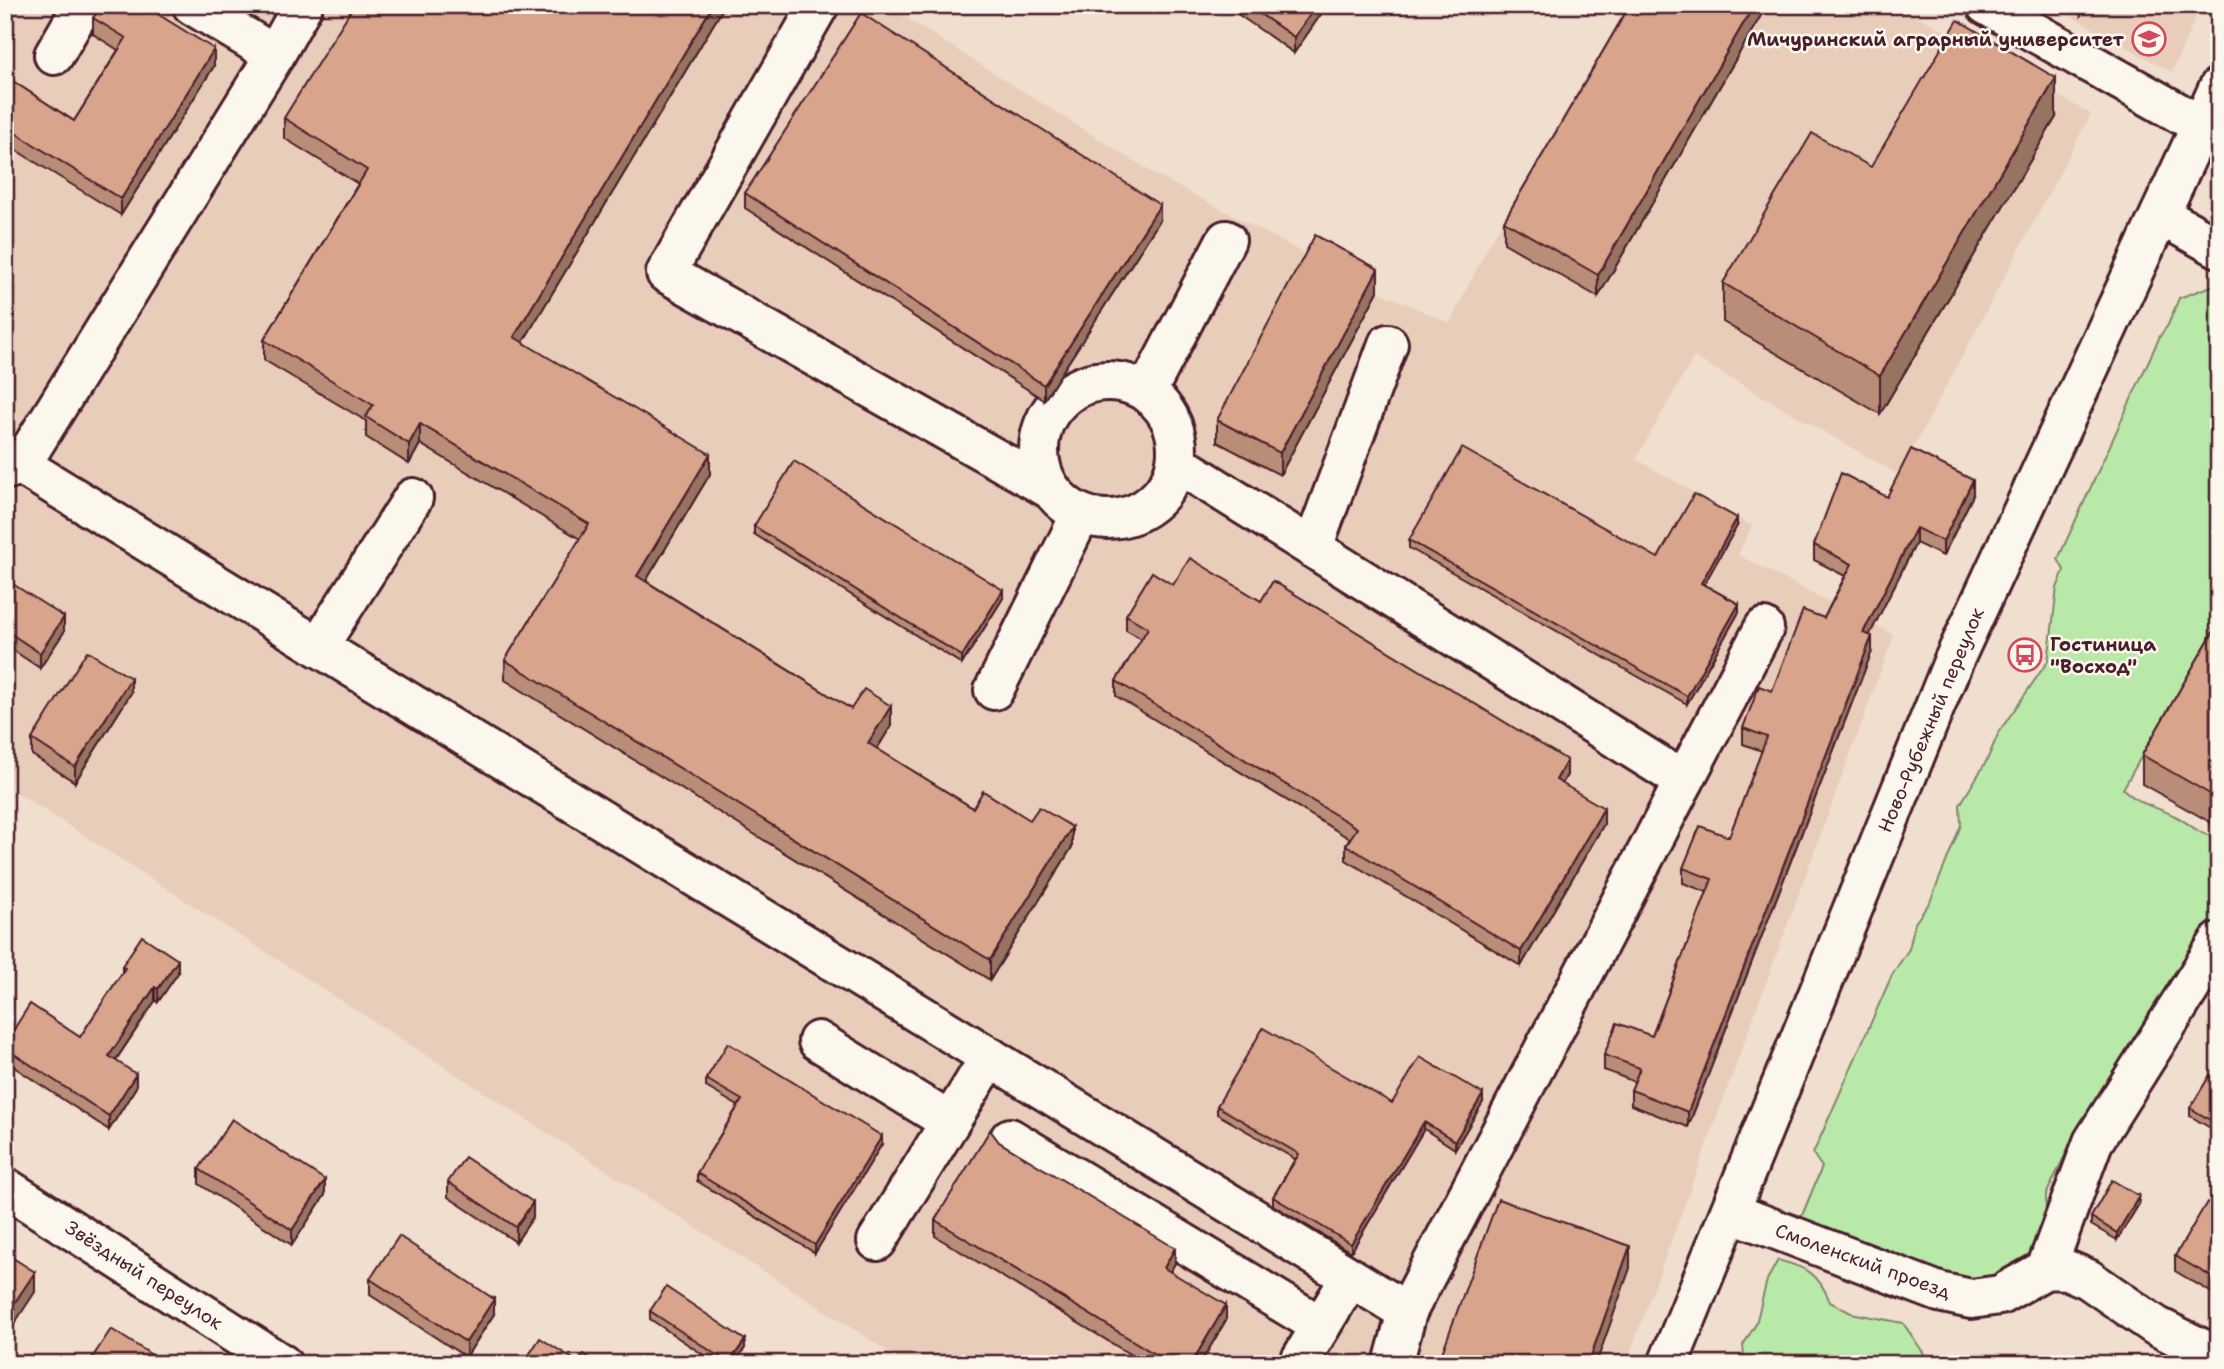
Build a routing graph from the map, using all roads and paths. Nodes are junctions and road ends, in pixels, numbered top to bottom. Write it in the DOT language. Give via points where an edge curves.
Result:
graph roads {
  1 [pos="83,5"];
  2 [pos="191,5"];
  3 [pos="303,5"];
  4 [pos="819,5"];
  5 [pos="1986,5"];
  6 [pos="54,55"];
  7 [pos="275,55"];
  8 [pos="2219,87"];
  9 [pos="2202,126"];
  10 [pos="2160,215"];
  11 [pos="1226,240"];
  12 [pos="2219,248"];
  13 [pos="1388,345"];
  14 [pos="1147,391"];
  15 [pos="1177,463"];
  16 [pos="13,467"];
  17 [pos="1050,489"];
  18 [pos="413,498"];
  19 [pos="1081,514"];
  20 [pos="1313,547"];
  21 [pos="1764,628"];
  22 [pos="318,647"];
  23 [pos="994,690"];
  24 [pos="1684,781"];
  25 [pos="2219,942"];
  26 [pos="818,1041"];
  27 [pos="990,1057"];
  28 [pos="950,1122"];
  29 [pos="1010,1139"];
  30 [pos="5,1187"];
  31 [pos="1730,1212"];
  32 [pos="877,1241"];
  33 [pos="2046,1269"];
  34 [pos="1350,1278"];
  35 [pos="1407,1312"];
  36 [pos="1321,1326"];
  37 [pos="2219,1357"];
  38 [pos="282,1364"];
  39 [pos="1298,1364"];
  40 [pos="1393,1364"];
  41 [pos="1668,1364"];
  1 -- 6 [label="street"];
  2 -- 7 [label="street"];
  3 -- 7 [label="street"];
  4 -- 17 [label="street" via="666,273"];
  5 -- 9 [label="street"];
  7 -- 16 [label="street"];
  8 -- 9 [label="street, Ново-Рубежный переулок"];
  9 -- 10 [label="street, Ново-Рубежный переулок"];
  10 -- 12 [label="street"];
  10 -- 31 [label="street, Ново-Рубежный переулок" via="1953,662"];
  11 -- 14 [label="street"];
  13 -- 20 [label="street"];
  14 -- 15 [label="street" via="1172,423 1178,442"];
  14 -- 17 [label="street" via="1106,380 1085,384 1052,409 1042,428 1039,449 1041,470"];
  15 -- 19 [label="street" via="1158,499 1141,511 1121,519"];
  15 -- 20 [label="street"];
  16 -- 22 [label="street"];
  17 -- 19 [label="street"];
  18 -- 22 [label="street"];
  19 -- 23 [label="street"];
  20 -- 24 [label="street"];
  21 -- 24 [label="street"];
  22 -- 27 [label="street"];
  24 -- 35 [label="street"];
  25 -- 33 [label="street" via="2093,1142"];
  26 -- 28 [label="street"];
  27 -- 28 [label="street"];
  27 -- 34 [label="street"];
  28 -- 32 [label="street"];
  29 -- 36 [label="street"];
  30 -- 38 [label="street, Звёздный переулок"];
  31 -- 33 [label="street, Смоленский проезд" via="1939,1292 1971,1299 2000,1295"];
  31 -- 41 [label="street, Ново-Рубежный переулок"];
  33 -- 37 [label="street" via="2067,1270 2088,1279 2156,1326"];
  34 -- 35 [label="street"];
  34 -- 36 [label="street"];
  35 -- 40 [label="street"];
  36 -- 39 [label="street"];
}
